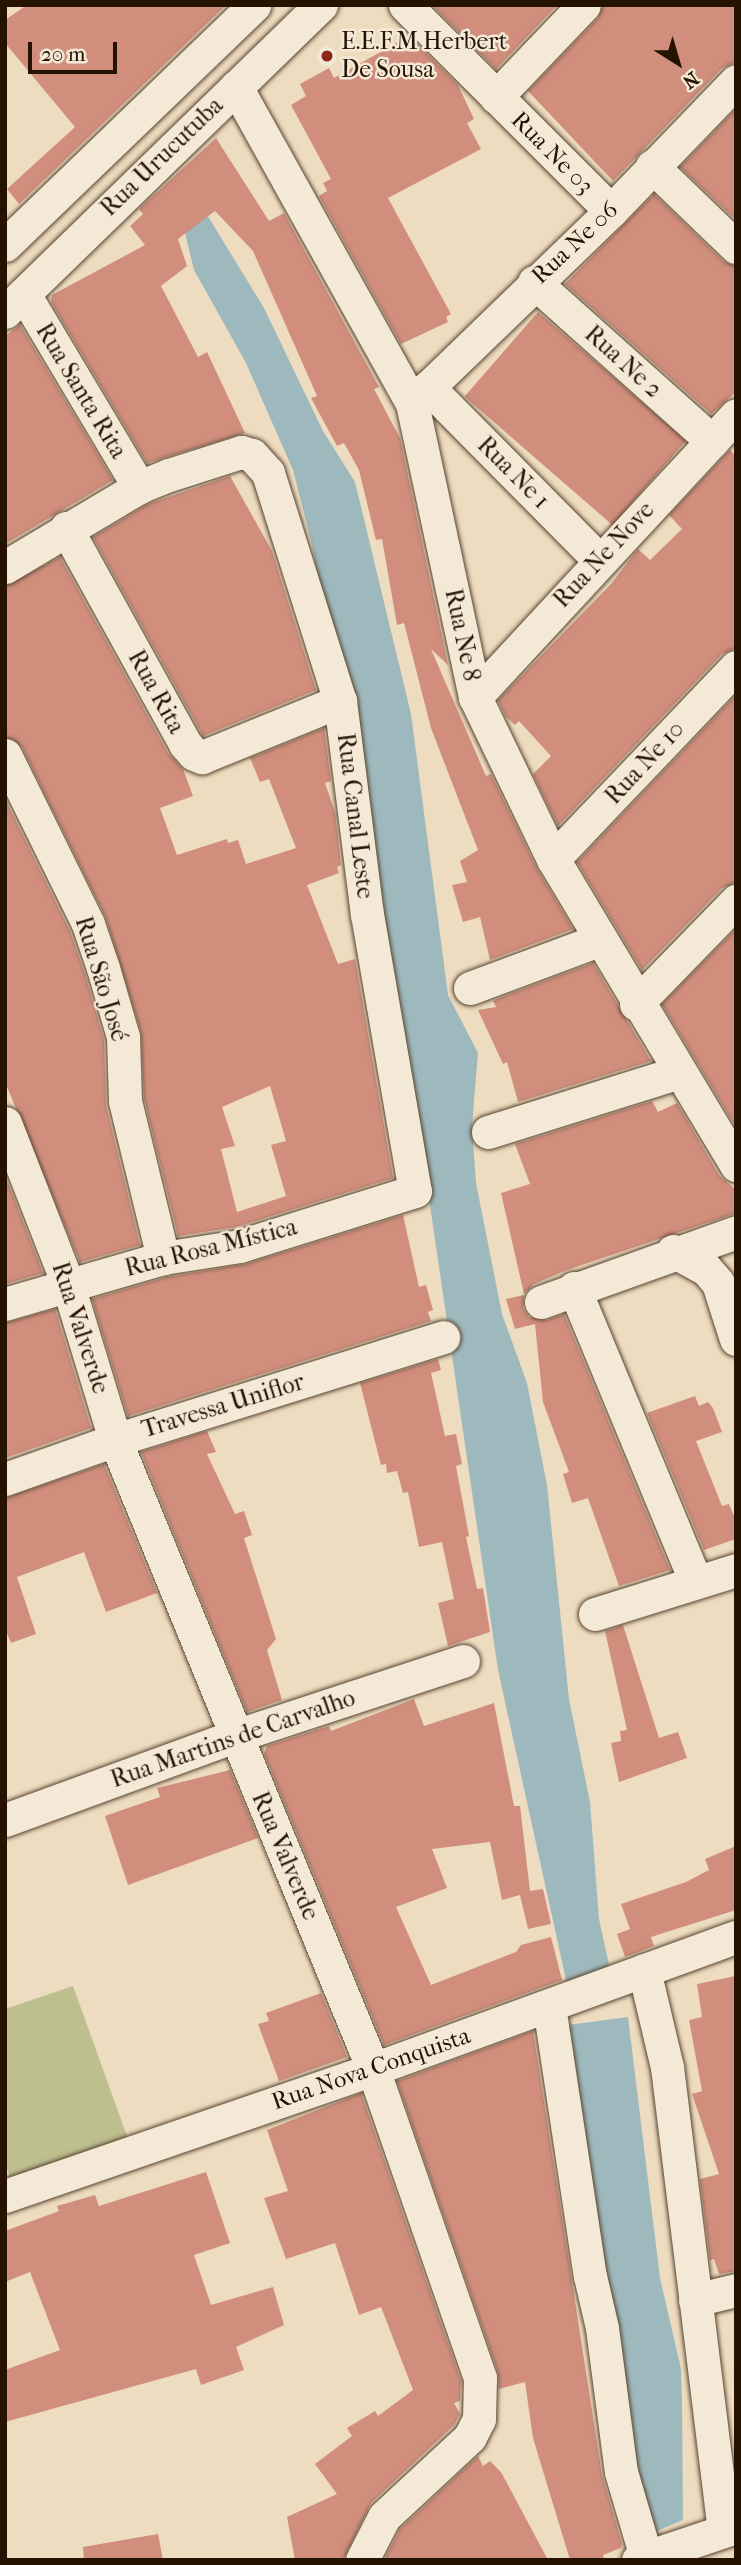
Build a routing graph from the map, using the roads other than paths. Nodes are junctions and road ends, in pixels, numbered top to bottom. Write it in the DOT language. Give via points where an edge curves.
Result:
graph roads {
  1 [pos="254,5"];
  2 [pos="321,5"];
  3 [pos="405,5"];
  4 [pos="584,5"];
  5 [pos="736,82"];
  6 [pos="236,87"];
  7 [pos="496,97"];
  8 [pos="652,166"];
  9 [pos="611,211"];
  10 [pos="8,236"];
  11 [pos="736,247"];
  12 [pos="534,282"];
  13 [pos="15,303"];
  14 [pos="420,395"];
  15 [pos="736,415"];
  16 [pos="712,441"];
  17 [pos="139,487"];
  18 [pos="66,528"];
  19 [pos="598,559"];
  20 [pos="5,567"];
  21 [pos="736,667"];
  22 [pos="475,696"];
  23 [pos="340,701"];
  24 [pos="5,755"];
  25 [pos="553,859"];
  26 [pos="736,901"];
  27 [pos="599,940"];
  28 [pos="470,988"];
  29 [pos="636,1004"];
  30 [pos="679,1072"];
  31 [pos="5,1123"];
  32 [pos="488,1132"];
  33 [pos="730,1141"];
  34 [pos="415,1191"];
  35 [pos="736,1232"];
  36 [pos="673,1251"];
  37 [pos="163,1258"];
  38 [pos="68,1285"];
  39 [pos="574,1288"];
  40 [pos="541,1302"];
  41 [pos="5,1304"];
  42 [pos="443,1337"];
  43 [pos="736,1339"];
  44 [pos="115,1440"];
  45 [pos="5,1479"];
  46 [pos="736,1570"];
  47 [pos="696,1582"];
  48 [pos="595,1614"];
  49 [pos="463,1661"];
  50 [pos="234,1736"];
  51 [pos="5,1820"];
  52 [pos="736,1937"];
  53 [pos="645,1970"];
  54 [pos="549,2006"];
  55 [pos="373,2069"];
  56 [pos="5,2196"];
  57 [pos="736,2290"];
  58 [pos="695,2300"];
  59 [pos="730,2529"];
  60 [pos="642,2558"];
  61 [pos="362,2560"];
  1 -- 10 [label="street, Rua Urucutuba"];
  2 -- 6 [label="street, Rua Urucutuba"];
  3 -- 7 [label="street, Rua Ne 03"];
  4 -- 7 [label="street"];
  5 -- 8 [label="street, Rua Ne 06"];
  6 -- 13 [label="street, Rua Urucutuba"];
  6 -- 14 [label="street, Rua Ne 8"];
  7 -- 9 [label="street, Rua Ne 03"];
  8 -- 9 [label="street, Rua Ne 06"];
  8 -- 11 [label="street"];
  9 -- 12 [label="street, Rua Ne 06"];
  12 -- 14 [label="street, Rua Ne 06"];
  12 -- 16 [label="street, Rua Ne 2"];
  13 -- 17 [label="street, Rua Santa Rita"];
  14 -- 19 [label="street, Rua Ne 1"];
  14 -- 22 [label="street, Rua Ne 8"];
  15 -- 16 [label="street, Rua Ne Nove"];
  16 -- 19 [label="street, Rua Ne Nove"];
  17 -- 18 [label="street"];
  17 -- 23 [label="street, Rua Canal Leste" via="229,454 252,455 268,473"];
  18 -- 20 [label="street"];
  18 -- 23 [label="street, Rua Rita" via="194,754 202,757"];
  19 -- 22 [label="street, Rua Ne Nove"];
  21 -- 25 [label="street, Rua Ne 10"];
  22 -- 25 [label="street, Rua Ne 8"];
  23 -- 34 [label="street, Rua Canal Leste" via="367,914"];
  24 -- 37 [label="street, Rua São José" via="88,924 103,968 122,1037 125,1101"];
  25 -- 27 [label="street, Rua Ne 8"];
  26 -- 29 [label="street"];
  27 -- 28 [label="street"];
  27 -- 29 [label="street, Rua Ne 8"];
  29 -- 30 [label="street, Rua Ne 8"];
  30 -- 32 [label="street"];
  30 -- 33 [label="street, Rua Ne 8"];
  31 -- 38 [label="street, Rua Valverde"];
  34 -- 37 [label="street, Rua Rosa Mística" via="240,1246"];
  35 -- 36 [label="street"];
  36 -- 39 [label="street"];
  36 -- 43 [label="street" via="706,1269 718,1283"];
  37 -- 38 [label="street, Rua Rosa Mística"];
  38 -- 41 [label="street, Rua Rosa Mística"];
  38 -- 44 [label="street, Rua Valverde"];
  39 -- 40 [label="street"];
  39 -- 47 [label="street"];
  42 -- 44 [label="street, Travessa Uniflor"];
  44 -- 45 [label="street, Travessa Uniflor"];
  44 -- 50 [label="street, Rua Valverde"];
  46 -- 47 [label="street"];
  47 -- 48 [label="street"];
  49 -- 50 [label="street, Rua Martins de Carvalho"];
  50 -- 51 [label="street, Rua Martins de Carvalho"];
  50 -- 55 [label="street, Rua Valverde"];
  52 -- 53 [label="street, Rua Nova Conquista"];
  53 -- 54 [label="street, Rua Nova Conquista"];
  53 -- 58 [label="street" via="667,2067"];
  54 -- 55 [label="street, Rua Nova Conquista"];
  54 -- 60 [label="street" via="621,2472"];
  55 -- 56 [label="street, Rua Nova Conquista"];
  55 -- 61 [label="street, Rua Valverde" via="462,2319 482,2398 480,2420 470,2437 384,2517"];
  57 -- 58 [label="street"];
  58 -- 59 [label="street"];
  59 -- 60 [label="street"];
}
